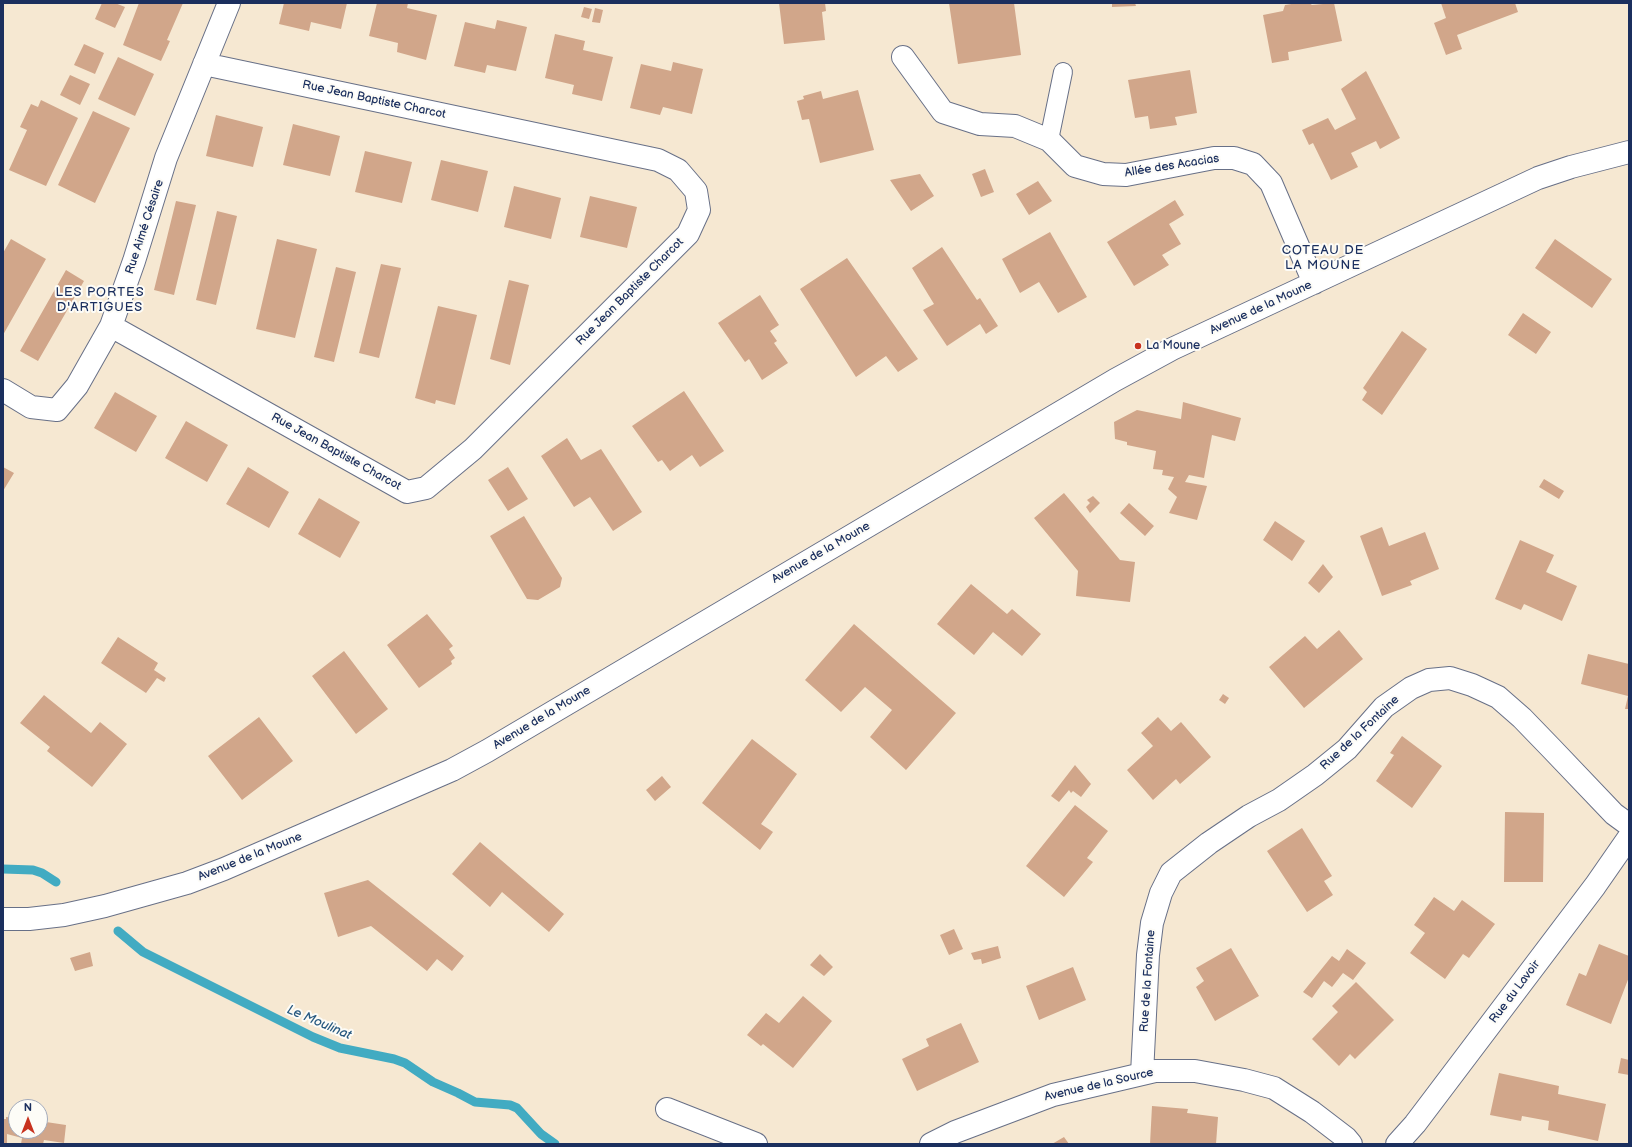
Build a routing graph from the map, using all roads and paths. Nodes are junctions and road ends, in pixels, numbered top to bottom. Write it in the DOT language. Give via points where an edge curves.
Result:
graph roads {
  1 [pos="229,3"];
  2 [pos="902,57"];
  3 [pos="204,64"];
  4 [pos="1063,72"];
  5 [pos="1049,140"];
  6 [pos="1629,152"];
  7 [pos="1314,283"];
  8 [pos="112,326"];
  9 [pos="3,390"];
  10 [pos="1629,825"];
  11 [pos="1629,837"];
  12 [pos="4,925"];
  13 [pos="1142,1074"];
  14 [pos="667,1109"];
  15 [pos="756,1144"];
  16 [pos="931,1144"];
  17 [pos="1351,1144"];
  18 [pos="1397,1144"];
  1 -- 3 [label="street, Rue Aimé Césaire"];
  2 -- 5 [label="street, Allée des Acacias" via="943,112 980,124 1015,126"];
  3 -- 8 [label="street, Rue Aimé Césaire" via="166,158"];
  3 -- 8 [label="street, Rue Jean Baptiste Charcot" via="658,160 678,170 696,191 699,210 688,234 473,449 426,488 407,492"];
  4 -- 5 [label="lane"];
  5 -- 7 [label="street, Allée des Acacias" via="1075,166 1103,174 1126,175 1214,158 1234,158 1254,164 1271,183"];
  6 -- 7 [label="street, Avenue de la Moune" via="1538,178"];
  7 -- 12 [label="street, Avenue de la Moune" via="1172,349 1115,380 452,770 187,883 105,906"];
  8 -- 9 [label="street, Rue Aimé Césaire" via="77,386 57,410 31,407"];
  10 -- 13 [label="street, Rue de la Fontaine" via="1614,814 1542,738 1498,697 1450,678 1429,680 1411,688 1384,707 1347,748 1315,775 1209,843 1171,873 1161,893 1152,923"];
  11 -- 18 [label="street, Rue du Lavoir" via="1420,1118"];
  13 -- 16 [label="street, Avenue de la Source" via="1052,1094"];
  13 -- 17 [label="street, Avenue de la Source" via="1155,1071 1195,1071 1274,1088 1312,1112"];
  14 -- 15 [label="street"];
}
